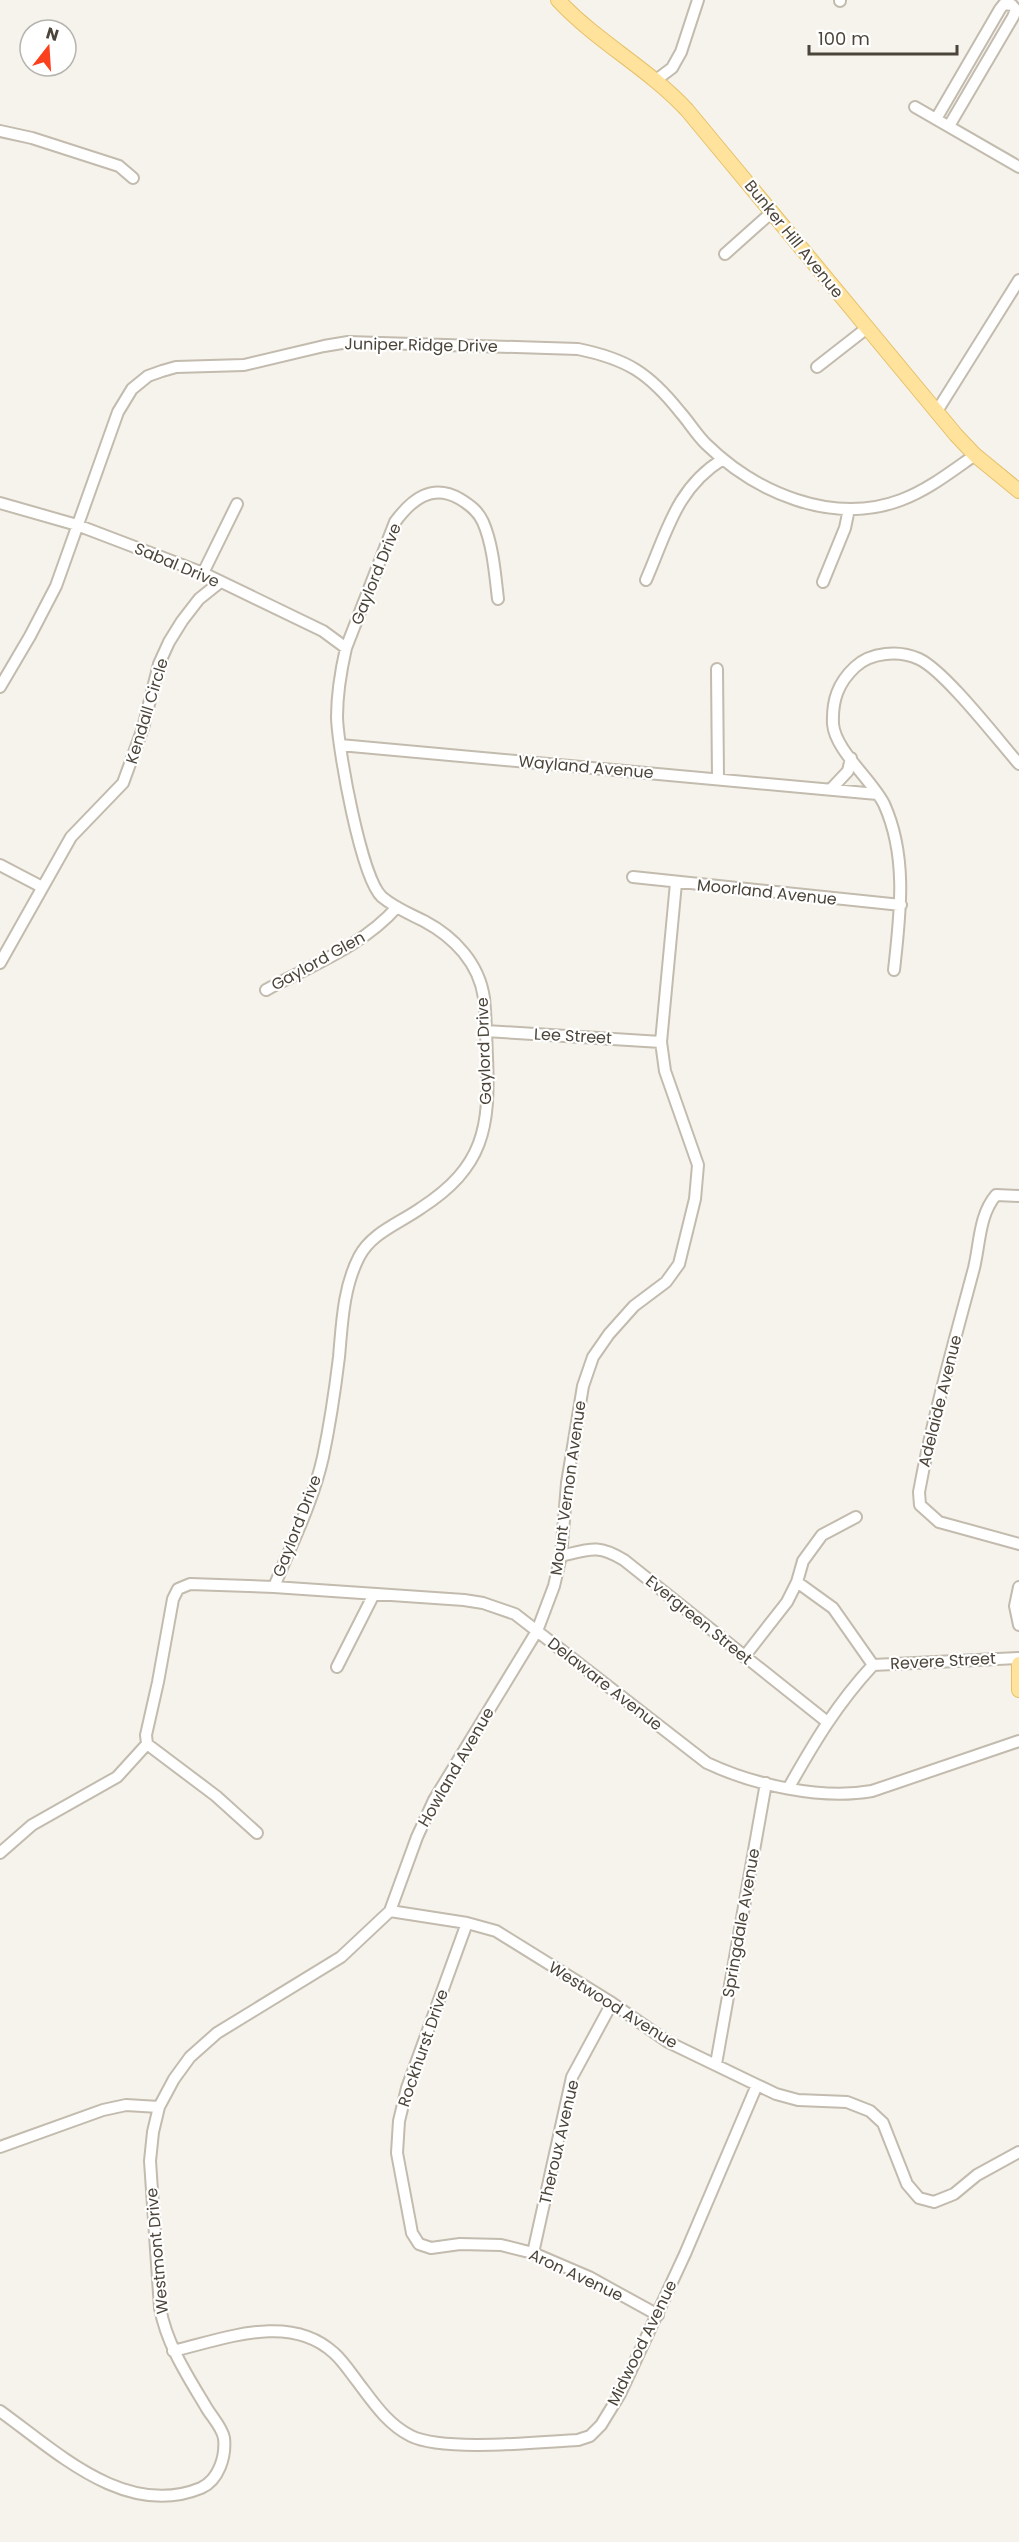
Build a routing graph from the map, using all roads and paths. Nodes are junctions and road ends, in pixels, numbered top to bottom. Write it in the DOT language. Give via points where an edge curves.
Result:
graph roads {
  1 [pos="558,0"];
  2 [pos="698,0"];
  3 [pos="972,57"];
  4 [pos="985,65"];
  5 [pos="656,80"];
  6 [pos="915,107"];
  7 [pos="936,119"];
  8 [pos="949,126"];
  9 [pos="0,131"];
  10 [pos="1019,166"];
  11 [pos="133,178"];
  12 [pos="772,212"];
  13 [pos="725,254"];
  14 [pos="1019,280"];
  15 [pos="867,328"];
  16 [pos="817,367"];
  17 [pos="937,411"];
  18 [pos="975,455"];
  19 [pos="723,459"];
  20 [pos="1019,491"];
  21 [pos="0,503"];
  22 [pos="237,504"];
  23 [pos="849,509"];
  24 [pos="77,525"];
  25 [pos="203,573"];
  26 [pos="646,580"];
  27 [pos="823,582"];
  28 [pos="219,583"];
  29 [pos="498,599"];
  30 [pos="346,648"];
  31 [pos="717,669"];
  32 [pos="0,687"];
  33 [pos="340,745"];
  34 [pos="851,758"];
  35 [pos="1019,764"];
  36 [pos="718,778"];
  37 [pos="832,788"];
  38 [pos="877,794"];
  39 [pos="0,865"];
  40 [pos="633,877"];
  41 [pos="676,883"];
  42 [pos="42,887"];
  43 [pos="901,905"];
  44 [pos="397,907"];
  45 [pos="0,963"];
  46 [pos="894,970"];
  47 [pos="266,990"];
  48 [pos="486,1031"];
  49 [pos="661,1042"];
  50 [pos="1019,1196"];
  51 [pos="856,1517"];
  52 [pos="1019,1544"];
  53 [pos="561,1556"];
  54 [pos="797,1582"];
  55 [pos="274,1587"];
  56 [pos="1019,1587"];
  57 [pos="374,1594"];
  58 [pos="1019,1625"];
  59 [pos="537,1631"];
  60 [pos="744,1657"];
  61 [pos="1019,1658"];
  62 [pos="1019,1664"];
  63 [pos="873,1665"];
  64 [pos="337,1667"];
  65 [pos="1019,1690"];
  66 [pos="826,1721"];
  67 [pos="1019,1740"];
  68 [pos="147,1744"];
  69 [pos="766,1783"];
  70 [pos="789,1787"];
  71 [pos="256,1833"];
  72 [pos="0,1853"];
  73 [pos="390,1911"];
  74 [pos="467,1923"];
  75 [pos="612,2003"];
  76 [pos="716,2064"];
  77 [pos="757,2085"];
  78 [pos="159,2107"];
  79 [pos="0,2147"];
  80 [pos="1019,2151"];
  81 [pos="419,2244"];
  82 [pos="533,2253"];
  83 [pos="658,2314"];
  84 [pos="173,2351"];
  85 [pos="0,2411"];
  1 -- 5 [label="main road, Bunker Hill Avenue" via="605,43"];
  2 -- 5 [label="street" via="681,52 672,68"];
  3 -- 4 [label="street"];
  3 -- 4 [label="street" via="1000,9 1004,4 1012,5 1016,10 1013,17"];
  3 -- 7 [label="street"];
  4 -- 8 [label="street"];
  5 -- 12 [label="main road, Bunker Hill Avenue" via="687,110"];
  6 -- 7 [label="street"];
  7 -- 8 [label="street"];
  8 -- 10 [label="street"];
  9 -- 11 [label="street" via="119,166"];
  12 -- 13 [label="street"];
  12 -- 15 [label="main road, Bunker Hill Avenue"];
  14 -- 17 [label="street"];
  15 -- 16 [label="street"];
  15 -- 17 [label="main road, Bunker Hill Avenue"];
  17 -- 18 [label="main road, Bunker Hill Avenue"];
  18 -- 20 [label="main road, Bunker Hill Avenue"];
  18 -- 23 [label="street, Juniper Ridge Drive" via="903,500"];
  19 -- 23 [label="street, Juniper Ridge Drive" via="745,477 774,492 821,506"];
  19 -- 24 [label="street, Juniper Ridge Drive" via="639,370 603,354 578,349 348,342 244,365 176,367 148,376 132,389 118,411"];
  19 -- 26 [label="street" via="693,482 678,505"];
  21 -- 24 [label="street, Sabal Drive"];
  22 -- 25 [label="street"];
  23 -- 27 [label="street" via="846,528"];
  24 -- 25 [label="street, Sabal Drive"];
  24 -- 32 [label="street, Juniper Ridge Drive" via="56,586"];
  25 -- 28 [label="street, Sabal Drive"];
  28 -- 30 [label="street, Sabal Drive" via="323,632"];
  28 -- 42 [label="street, Kendall Circle" via="199,599 169,642 123,783 71,837"];
  29 -- 30 [label="street, Gaylord Drive" via="493,560 476,510 450,494 432,492 406,507 395,522"];
  30 -- 33 [label="street, Gaylord Drive" via="337,717"];
  31 -- 36 [label="street"];
  33 -- 36 [label="street, Wayland Avenue"];
  33 -- 44 [label="street, Gaylord Drive" via="361,849 371,878 380,895"];
  34 -- 35 [label="street" via="833,727 835,693 859,663 879,655 900,653 920,660 936,672"];
  34 -- 37 [label="street" via="848,771"];
  34 -- 38 [label="street"];
  36 -- 37 [label="street, Wayland Avenue"];
  37 -- 38 [label="street, Wayland Avenue"];
  38 -- 43 [label="street" via="895,841"];
  39 -- 42 [label="street"];
  40 -- 41 [label="street, Moorland Avenue"];
  41 -- 43 [label="street, Moorland Avenue"];
  41 -- 49 [label="street, Mount Vernon Avenue"];
  42 -- 45 [label="street, Kendall Circle"];
  43 -- 46 [label="street"];
  44 -- 47 [label="street, Gaylord Glen" via="363,938"];
  44 -- 48 [label="street, Gaylord Drive" via="444,932 462,948 476,971 484,996"];
  48 -- 49 [label="street, Lee Street"];
  48 -- 55 [label="street, Gaylord Drive" via="487,1115 480,1145 465,1171 442,1194 387,1228 359,1257 345,1297 323,1458"];
  49 -- 53 [label="street, Mount Vernon Avenue" via="665,1071 698,1165 695,1199 679,1264 666,1282 634,1306 593,1357 583,1386 569,1472"];
  50 -- 52 [label="street, Adelaide Avenue" via="996,1195 984,1216 918,1492 920,1505 939,1522"];
  51 -- 54 [label="street" via="822,1535 803,1562"];
  53 -- 59 [label="street, Mount Vernon Avenue"];
  53 -- 60 [label="street, Evergreen Street" via="607,1550"];
  54 -- 60 [label="street" via="787,1602"];
  54 -- 63 [label="street, Revere Street" via="833,1608"];
  55 -- 57 [label="street, Delaware Avenue"];
  55 -- 68 [label="street, Delaware Avenue" via="190,1584 178,1589"];
  56 -- 58 [label="street" via="1015,1606"];
  57 -- 59 [label="street, Delaware Avenue" via="483,1603 515,1614"];
  57 -- 64 [label="street"];
  59 -- 69 [label="street, Delaware Avenue" via="707,1763"];
  59 -- 73 [label="street, Howland Avenue" via="435,1800"];
  60 -- 66 [label="street, Evergreen Street"];
  61 -- 63 [label="street, Revere Street"];
  62 -- 65 [label="main road"];
  63 -- 66 [label="street"];
  66 -- 70 [label="street"];
  67 -- 70 [label="street, Delaware Avenue" via="872,1791 827,1794"];
  68 -- 71 [label="street" via="216,1796"];
  68 -- 72 [label="street" via="117,1777 32,1825"];
  69 -- 70 [label="street, Delaware Avenue"];
  69 -- 76 [label="street, Springdale Avenue"];
  73 -- 74 [label="street, Westwood Avenue"];
  73 -- 78 [label="street, Westmont Drive" via="341,1957 217,2033 190,2057"];
  74 -- 75 [label="street, Westwood Avenue" via="496,1931"];
  74 -- 81 [label="street, Rockhurst Drive" via="406,2088 399,2121 397,2153 412,2233"];
  75 -- 76 [label="street, Westwood Avenue" via="668,2042"];
  75 -- 82 [label="street, Theroux Avenue" via="572,2077"];
  76 -- 77 [label="street, Westwood Avenue"];
  77 -- 80 [label="street, Westwood Avenue" via="798,2100 848,2102 870,2111 883,2123 907,2184 919,2198 934,2202 954,2194 977,2175"];
  77 -- 83 [label="street, Midwood Avenue"];
  78 -- 79 [label="street" via="126,2105 103,2110"];
  78 -- 84 [label="street, Westmont Drive" via="150,2161 152,2200 160,2308"];
  81 -- 82 [label="street, Aron Avenue" via="431,2248 501,2245"];
  82 -- 83 [label="street, Aron Avenue"];
  83 -- 84 [label="street, Midwood Avenue" via="601,2425 590,2436 578,2440 432,2443 411,2436 387,2420 335,2353 317,2340 296,2334 271,2329"];
  84 -- 85 [label="street, Westmont Drive" via="224,2435 225,2454 219,2470 207,2486 182,2496 155,2497 127,2491 92,2476"];
}
